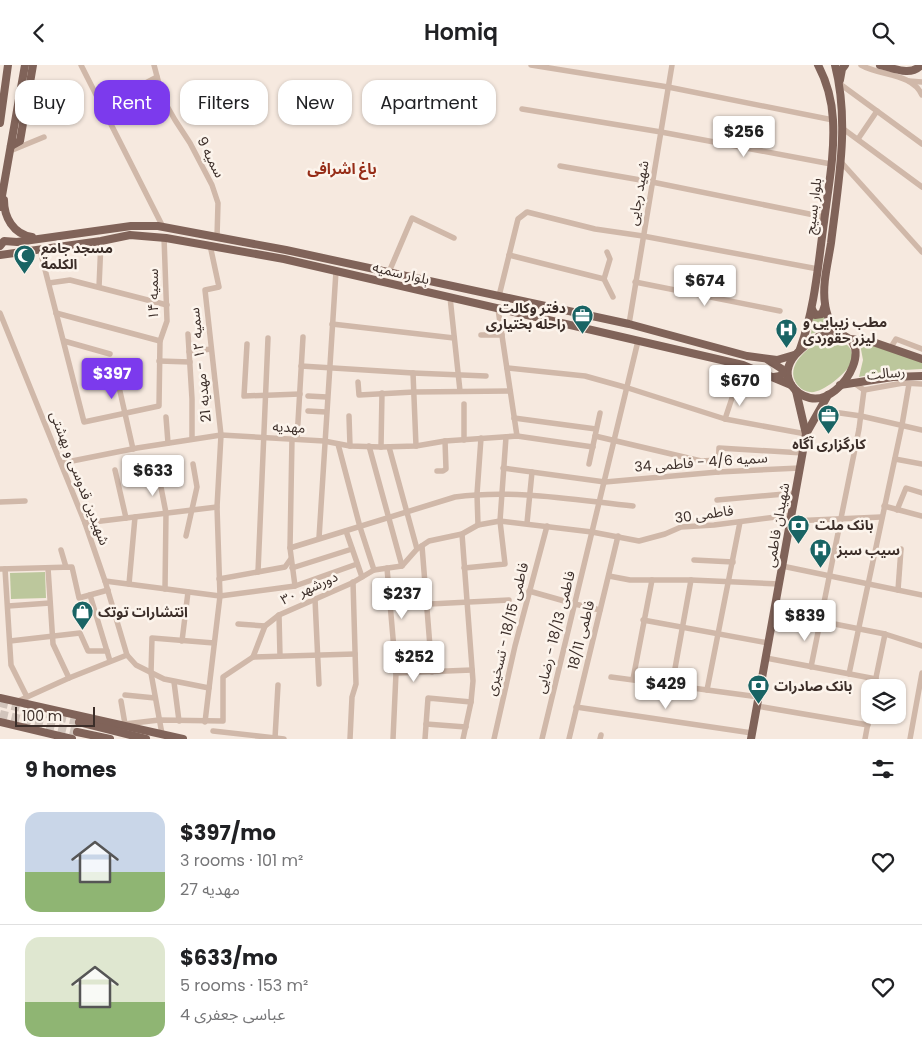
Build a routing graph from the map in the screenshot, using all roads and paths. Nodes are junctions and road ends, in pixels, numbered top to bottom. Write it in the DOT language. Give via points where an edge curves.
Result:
graph roads {
  1 [pos="8,65"];
  2 [pos="25,65"];
  3 [pos="33,65"];
  4 [pos="81,65"];
  5 [pos="154,65"];
  6 [pos="531,65"];
  7 [pos="672,65"];
  8 [pos="818,65"];
  9 [pos="835,65"];
  10 [pos="845,65"];
  11 [pos="861,65"];
  12 [pos="880,65"];
  13 [pos="921,65"];
  14 [pos="157,77"];
  15 [pos="151,80"];
  16 [pos="909,81"];
  17 [pos="922,82"];
  18 [pos="840,83"];
  19 [pos="668,87"];
  20 [pos="94,90"];
  21 [pos="922,95"];
  22 [pos="522,109"];
  23 [pos="877,111"];
  24 [pos="833,120"];
  25 [pos="0,123"];
  26 [pos="112,125"];
  27 [pos="842,128"];
  28 [pos="661,132"];
  29 [pos="44,137"];
  30 [pos="858,139"];
  31 [pos="922,144"];
  32 [pos="10,149"];
  33 [pos="841,161"];
  34 [pos="831,164"];
  35 [pos="560,166"];
  36 [pos="652,182"];
  37 [pos="4,187"];
  38 [pos="922,187"];
  39 [pos="0,207"];
  40 [pos="824,217"];
  41 [pos="163,227"];
  42 [pos="644,236"];
  43 [pos="164,237"];
  44 [pos="216,237"];
  45 [pos="454,237"];
  46 [pos="38,238"];
  47 [pos="101,241"];
  48 [pos="210,245"];
  49 [pos="0,246"];
  50 [pos="40,250"];
  51 [pos="607,252"];
  52 [pos="922,252"];
  53 [pos="1,254"];
  54 [pos="509,255"];
  55 [pos="818,269"];
  56 [pos="336,271"];
  57 [pos="389,272"];
  58 [pos="604,279"];
  59 [pos="635,282"];
  60 [pos="48,283"];
  61 [pos="98,287"];
  62 [pos="499,296"];
  63 [pos="450,297"];
  64 [pos="613,297"];
  65 [pos="167,305"];
  66 [pos="825,305"];
  67 [pos="498,309"];
  68 [pos="812,309"];
  69 [pos="780,311"];
  70 [pos="0,313"];
  71 [pos="56,313"];
  72 [pos="629,324"];
  73 [pos="332,325"];
  74 [pos="833,333"];
  75 [pos="188,334"];
  76 [pos="481,335"];
  77 [pos="502,335"];
  78 [pos="303,337"];
  79 [pos="268,338"];
  80 [pos="454,339"];
  81 [pos="850,339"];
  82 [pos="64,341"];
  83 [pos="160,341"];
  84 [pos="638,341"];
  85 [pos="247,344"];
  86 [pos="891,347"];
  87 [pos="211,349"];
  88 [pos="922,349"];
  89 [pos="189,352"];
  90 [pos="797,352"];
  91 [pos="110,354"];
  92 [pos="922,359"];
  93 [pos="767,360"];
  94 [pos="159,361"];
  95 [pos="190,361"];
  96 [pos="301,366"];
  97 [pos="329,368"];
  98 [pos="507,368"];
  99 [pos="413,373"];
  100 [pos="131,375"];
  101 [pos="458,375"];
  102 [pos="486,375"];
  103 [pos="922,376"];
  104 [pos="774,377"];
  105 [pos="358,382"];
  106 [pos="854,383"];
  107 [pos="909,384"];
  108 [pos="922,384"];
  109 [pos="840,385"];
  110 [pos="628,387"];
  111 [pos="793,388"];
  112 [pos="735,389"];
  113 [pos="864,390"];
  114 [pos="460,391"];
  115 [pos="510,391"];
  116 [pos="414,392"];
  117 [pos="382,393"];
  118 [pos="300,394"];
  119 [pos="828,395"];
  120 [pos="265,396"];
  121 [pos="308,396"];
  122 [pos="327,397"];
  123 [pos="464,404"];
  124 [pos="819,409"];
  125 [pos="308,411"];
  126 [pos="326,412"];
  127 [pos="125,413"];
  128 [pos="600,413"];
  129 [pos="349,416"];
  130 [pos="861,416"];
  131 [pos="166,417"];
  132 [pos="514,418"];
  133 [pos="725,419"];
  134 [pos="902,425"];
  135 [pos="596,429"];
  136 [pos="922,430"];
  137 [pos="806,434"];
  138 [pos="221,435"];
  139 [pos="517,436"];
  140 [pos="595,436"];
  141 [pos="506,437"];
  142 [pos="263,438"];
  143 [pos="481,438"];
  144 [pos="192,439"];
  145 [pos="295,439"];
  146 [pos="464,440"];
  147 [pos="615,440"];
  148 [pos="324,441"];
  149 [pos="445,441"];
  150 [pos="168,443"];
  151 [pos="338,444"];
  152 [pos="350,446"];
  153 [pos="416,446"];
  154 [pos="369,447"];
  155 [pos="381,447"];
  156 [pos="389,447"];
  157 [pos="593,447"];
  158 [pos="133,449"];
  159 [pos="803,453"];
  160 [pos="894,459"];
  161 [pos="718,460"];
  162 [pos="62,463"];
  163 [pos="589,464"];
  164 [pos="922,464"];
  165 [pos="194,465"];
  166 [pos="503,468"];
  167 [pos="800,468"];
  168 [pos="115,470"];
  169 [pos="436,471"];
  170 [pos="532,472"];
  171 [pos="718,472"];
  172 [pos="159,477"];
  173 [pos="604,482"];
  174 [pos="796,493"];
  175 [pos="922,493"];
  176 [pos="476,494"];
  177 [pos="502,495"];
  178 [pos="529,496"];
  179 [pos="717,500"];
  180 [pos="25,501"];
  181 [pos="0,502"];
  182 [pos="599,503"];
  183 [pos="633,506"];
  184 [pos="217,507"];
  185 [pos="884,507"];
  186 [pos="193,510"];
  187 [pos="897,510"];
  188 [pos="407,512"];
  189 [pos="166,513"];
  190 [pos="922,516"];
  191 [pos="135,517"];
  192 [pos="881,517"];
  193 [pos="126,518"];
  194 [pos="389,518"];
  195 [pos="791,518"];
  196 [pos="840,519"];
  197 [pos="500,521"];
  198 [pos="740,522"];
  199 [pos="84,523"];
  200 [pos="527,523"];
  201 [pos="478,525"];
  202 [pos="547,526"];
  203 [pos="360,527"];
  204 [pos="346,531"];
  205 [pos="592,532"];
  206 [pos="462,534"];
  207 [pos="186,536"];
  208 [pos="618,536"];
  209 [pos="319,538"];
  210 [pos="290,548"];
  211 [pos="419,548"];
  212 [pos="352,549"];
  213 [pos="901,549"];
  214 [pos="62,550"];
  215 [pos="290,560"];
  216 [pos="694,560"];
  217 [pos="733,562"];
  218 [pos="357,564"];
  219 [pos="402,566"];
  220 [pos="782,566"];
  221 [pos="69,567"];
  222 [pos="48,568"];
  223 [pos="292,568"];
  224 [pos="387,568"];
  225 [pos="464,568"];
  226 [pos="3,569"];
  227 [pos="374,571"];
  228 [pos="258,573"];
  229 [pos="608,576"];
  230 [pos="829,576"];
  231 [pos="362,577"];
  232 [pos="219,579"];
  233 [pos="652,580"];
  234 [pos="691,580"];
  235 [pos="105,581"];
  236 [pos="354,582"];
  237 [pos="729,582"];
  238 [pos="129,584"];
  239 [pos="779,584"];
  240 [pos="868,584"];
  241 [pos="295,586"];
  242 [pos="165,589"];
  243 [pos="108,590"];
  244 [pos="898,590"];
  245 [pos="529,591"];
  246 [pos="188,592"];
  247 [pos="90,595"];
  248 [pos="922,595"];
  249 [pos="220,596"];
  250 [pos="315,599"];
  251 [pos="509,600"];
  252 [pos="467,602"];
  253 [pos="50,603"];
  254 [pos="575,604"];
  255 [pos="426,605"];
  256 [pos="390,606"];
  257 [pos="8,607"];
  258 [pos="600,610"];
  259 [pos="774,612"];
  260 [pos="0,615"];
  261 [pos="8,615"];
  262 [pos="280,615"];
  263 [pos="644,620"];
  264 [pos="820,621"];
  265 [pos="238,624"];
  266 [pos="265,626"];
  267 [pos="682,627"];
  268 [pos="859,629"];
  269 [pos="719,633"];
  270 [pos="885,634"];
  271 [pos="52,636"];
  272 [pos="10,641"];
  273 [pos="182,641"];
  274 [pos="214,643"];
  275 [pos="768,643"];
  276 [pos="922,646"];
  277 [pos="107,651"];
  278 [pos="355,654"];
  279 [pos="127,655"];
  280 [pos="317,655"];
  281 [pos="253,657"];
  282 [pos="280,657"];
  283 [pos="766,658"];
  284 [pos="110,661"];
  285 [pos="811,667"];
  286 [pos="472,670"];
  287 [pos="432,672"];
  288 [pos="151,673"];
  289 [pos="396,673"];
  290 [pos="922,673"];
  291 [pos="849,674"];
  292 [pos="611,677"];
  293 [pos="69,678"];
  294 [pos="633,679"];
  295 [pos="876,679"];
  296 [pos="174,682"];
  297 [pos="318,684"];
  298 [pos="278,685"];
  299 [pos="672,685"];
  300 [pos="209,688"];
  301 [pos="707,690"];
  302 [pos="125,695"];
  303 [pos="27,697"];
  304 [pos="759,697"];
  305 [pos="155,698"];
  306 [pos="2,699"];
  307 [pos="121,701"];
  308 [pos="16,702"];
  309 [pos="471,702"];
  310 [pos="757,705"];
  311 [pos="576,707"];
  312 [pos="160,720"];
  313 [pos="179,721"];
  314 [pos="205,721"];
  315 [pos="0,722"];
  316 [pos="79,722"];
  317 [pos="214,722"];
  318 [pos="426,723"];
  319 [pos="868,725"];
  320 [pos="466,727"];
  321 [pos="213,731"];
  322 [pos="77,732"];
  323 [pos="162,734"];
  324 [pos="752,736"];
  325 [pos="275,738"];
  326 [pos="72,739"];
  327 [pos="110,739"];
  328 [pos="146,739"];
  329 [pos="183,739"];
  330 [pos="212,739"];
  331 [pos="284,739"];
  332 [pos="350,739"];
  333 [pos="393,739"];
  334 [pos="426,739"];
  335 [pos="463,739"];
  336 [pos="494,739"];
  337 [pos="542,739"];
  338 [pos="569,739"];
  339 [pos="865,739"];
  340 [pos="910,739"];
  1 -- 25 [label="main road"];
  2 -- 32 [label="main road"];
  3 -- 32 [label="main road" via="20,141"];
  4 -- 20 [label="street"];
  5 -- 14 [label="street, سمیه 9"];
  6 -- 19 [label="street"];
  7 -- 19 [label="street, شهید رجایی"];
  8 -- 24 [label="main road, بلوار بسیج" via="828,91"];
  9 -- 18 [label="main road, بلوار بسیج"];
  10 -- 18 [label="main road"];
  11 -- 16 [label="street"];
  12 -- 13 [label="main road" via="909,72"];
  14 -- 15 [label="street"];
  14 -- 44 [label="street, سمیه 9" via="163,99 212,185 218,203"];
  16 -- 17 [label="street"];
  16 -- 21 [label="street" via="919,88"];
  18 -- 23 [label="street"];
  18 -- 27 [label="main road, بلوار بسیج"];
  19 -- 24 [label="street"];
  19 -- 28 [label="street, شهید رجایی"];
  22 -- 28 [label="street"];
  23 -- 30 [label="street"];
  23 -- 31 [label="street"];
  24 -- 34 [label="main road, بلوار بسیج"];
  26 -- 41 [label="street"];
  27 -- 30 [label="street"];
  27 -- 33 [label="main road, بلوار بسیج"];
  28 -- 34 [label="street"];
  28 -- 36 [label="street, شهید رجایی"];
  29 -- 32 [label="street"];
  30 -- 38 [label="street"];
  32 -- 37 [label="main road"];
  33 -- 52 [label="street"];
  33 -- 66 [label="main road, بلوار بسیج" via="824,283"];
  34 -- 40 [label="main road, بلوار بسیج"];
  35 -- 36 [label="street"];
  36 -- 40 [label="street"];
  36 -- 42 [label="street, شهید رجایی"];
  37 -- 39 [label="main road"];
  37 -- 46 [label="main road" via="4,204 12,226 23,235"];
  40 -- 55 [label="main road, بلوار بسیج"];
  41 -- 44 [label="main road, بلوار سمیه"];
  41 -- 46 [label="main road, بلوار سمیه" via="131,226"];
  42 -- 54 [label="street" via="595,229 527,212 518,219"];
  42 -- 55 [label="street"];
  42 -- 59 [label="street, شهید رجایی"];
  43 -- 47 [label="main road, بلوار سمیه" via="130,235"];
  43 -- 48 [label="main road, بلوار سمیه"];
  43 -- 65 [label="street, سمیه ۱۴"];
  44 -- 57 [label="main road, بلوار سمیه"];
  45 -- 57 [label="street" via="412,218"];
  46 -- 49 [label="main road, بلوار سمیه" via="4,241"];
  47 -- 50 [label="main road, بلوار سمیه"];
  47 -- 61 [label="street"];
  48 -- 56 [label="main road, بلوار سمیه"];
  48 -- 87 [label="street, سمیه ۱۲ - مهدیه 21" via="219,287 204,290"];
  50 -- 53 [label="main road, بلوار سمیه"];
  50 -- 60 [label="street"];
  51 -- 58 [label="street" via="610,259"];
  54 -- 58 [label="street"];
  54 -- 62 [label="street"];
  55 -- 68 [label="main road, بلوار بسیج"];
  56 -- 63 [label="main road, بلوار سمیه"];
  56 -- 73 [label="street"];
  57 -- 62 [label="main road, بلوار سمیه"];
  58 -- 64 [label="street"];
  59 -- 69 [label="street"];
  59 -- 72 [label="street, شهید رجایی"];
  60 -- 61 [label="street" via="70,280"];
  60 -- 71 [label="street"];
  61 -- 65 [label="street"];
  62 -- 72 [label="main road, بلوار سمیه"];
  63 -- 67 [label="main road, بلوار سمیه"];
  63 -- 80 [label="street"];
  65 -- 83 [label="street, سمیه ۱۴" via="167,321"];
  66 -- 68 [label="main road" via="818,316"];
  66 -- 74 [label="main road, بلوار بسیج"];
  67 -- 77 [label="street"];
  67 -- 84 [label="main road, بلوار سمیه"];
  68 -- 90 [label="main road, بلوار بسیج" via="808,329"];
  70 -- 162 [label="street, شهیدین قدوسی و بهشتی"];
  71 -- 82 [label="street"];
  71 -- 83 [label="street"];
  72 -- 93 [label="main road, بلوار سمیه"];
  73 -- 80 [label="street"];
  73 -- 97 [label="street"];
  74 -- 81 [label="main road"];
  74 -- 90 [label="main road" via="823,334"];
  75 -- 89 [label="street"];
  76 -- 77 [label="street"];
  77 -- 98 [label="street"];
  78 -- 96 [label="street"];
  79 -- 120 [label="street"];
  80 -- 101 [label="street"];
  81 -- 86 [label="main road"];
  81 -- 109 [label="main road" via="855,348 855,364"];
  82 -- 91 [label="street"];
  82 -- 127 [label="street" via="84,421"];
  83 -- 94 [label="street, سمیه ۱۴"];
  84 -- 104 [label="main road, بلوار سمیه" via="743,365"];
  84 -- 110 [label="street, فاطمی 18/13 - رضایی"];
  85 -- 120 [label="street" via="244,396"];
  86 -- 88 [label="street" via="896,339"];
  86 -- 92 [label="main road"];
  87 -- 89 [label="street"];
  87 -- 138 [label="street, سمیه ۱۲ - مهدیه 21"];
  89 -- 95 [label="street"];
  90 -- 93 [label="main road, بلوار سمیه" via="777,360"];
  90 -- 111 [label="main road" via="787,374"];
  93 -- 104 [label="main road" via="782,369 780,376"];
  94 -- 95 [label="street"];
  94 -- 127 [label="street, سمیه ۱۴" via="159,406"];
  95 -- 144 [label="street"];
  96 -- 97 [label="street"];
  96 -- 118 [label="street"];
  97 -- 99 [label="street"];
  97 -- 122 [label="street"];
  98 -- 110 [label="street" via="585,377"];
  98 -- 115 [label="street"];
  99 -- 101 [label="street"];
  99 -- 116 [label="street"];
  100 -- 127 [label="street" via="116,378"];
  101 -- 102 [label="street"];
  101 -- 114 [label="street"];
  103 -- 106 [label="main road"];
  104 -- 111 [label="main road, بلوار سمیه"];
  105 -- 117 [label="street" via="358,395"];
  106 -- 109 [label="main road"];
  106 -- 113 [label="street, رسالت"];
  107 -- 108 [label="street, رسالت"];
  107 -- 113 [label="street, رسالت"];
  107 -- 134 [label="street"];
  109 -- 119 [label="main road"];
  110 -- 133 [label="street"];
  110 -- 147 [label="street, فاطمی 18/13 - رضایی"];
  111 -- 119 [label="main road" via="814,399"];
  111 -- 137 [label="main road"];
  112 -- 133 [label="street"];
  113 -- 130 [label="street"];
  114 -- 115 [label="street"];
  114 -- 116 [label="street"];
  115 -- 132 [label="street"];
  116 -- 117 [label="street"];
  116 -- 153 [label="street"];
  117 -- 155 [label="street"];
  118 -- 120 [label="street"];
  118 -- 145 [label="street"];
  119 -- 124 [label="main road"];
  120 -- 142 [label="street"];
  121 -- 122 [label="street"];
  122 -- 126 [label="street"];
  123 -- 146 [label="street"];
  124 -- 130 [label="street"];
  124 -- 137 [label="main road"];
  125 -- 126 [label="street"];
  126 -- 148 [label="street"];
  127 -- 158 [label="street"];
  128 -- 135 [label="street"];
  129 -- 152 [label="street"];
  130 -- 134 [label="street"];
  130 -- 196 [label="street"];
  131 -- 150 [label="street"];
  132 -- 135 [label="street"];
  132 -- 139 [label="street"];
  133 -- 137 [label="street"];
  134 -- 136 [label="street"];
  134 -- 160 [label="street"];
  135 -- 140 [label="street"];
  137 -- 159 [label="main road, شهیدان فاطمی"];
  138 -- 142 [label="street, مهدیه"];
  138 -- 144 [label="street, مهدیه"];
  138 -- 184 [label="street, سمیه ۱۲ - مهدیه 21"];
  139 -- 141 [label="street, مهدیه"];
  139 -- 157 [label="street, مهدیه"];
  140 -- 147 [label="street"];
  140 -- 157 [label="street"];
  141 -- 143 [label="street, مهدیه"];
  141 -- 166 [label="street"];
  142 -- 145 [label="street, مهدیه"];
  142 -- 228 [label="street"];
  143 -- 146 [label="street, مهدیه"];
  143 -- 176 [label="street"];
  144 -- 150 [label="street, مهدیه"];
  145 -- 148 [label="street, مهدیه"];
  145 -- 210 [label="street"];
  146 -- 149 [label="street, مهدیه"];
  147 -- 161 [label="street" via="701,461"];
  147 -- 173 [label="street, فاطمی 18/13 - رضایی"];
  148 -- 151 [label="street, مهدیه"];
  148 -- 209 [label="street"];
  149 -- 153 [label="street, مهدیه"];
  149 -- 169 [label="street" via="446,469"];
  150 -- 158 [label="street, مهدیه"];
  151 -- 152 [label="street, مهدیه"];
  151 -- 203 [label="street"];
  152 -- 154 [label="street, مهدیه"];
  153 -- 156 [label="street, مهدیه"];
  154 -- 155 [label="street, مهدیه"];
  154 -- 194 [label="street"];
  155 -- 156 [label="street, مهدیه"];
  156 -- 188 [label="street"];
  157 -- 163 [label="street"];
  158 -- 162 [label="street, مهدیه"];
  159 -- 161 [label="street" via="719,448"];
  159 -- 167 [label="main road, شهیدان فاطمی"];
  160 -- 164 [label="street"];
  160 -- 185 [label="street"];
  161 -- 171 [label="street"];
  162 -- 199 [label="street, شهیدین قدوسی و بهشتی"];
  165 -- 186 [label="street" via="198,487"];
  166 -- 170 [label="street, سمیه 4/6 - فاطمی 34"];
  166 -- 177 [label="street"];
  167 -- 171 [label="street, سمیه 4/6 - فاطمی 34"];
  167 -- 174 [label="main road, شهیدان فاطمی"];
  168 -- 193 [label="street"];
  170 -- 173 [label="street, سمیه 4/6 - فاطمی 34"];
  170 -- 178 [label="street"];
  171 -- 173 [label="street, سمیه 4/6 - فاطمی 34"];
  172 -- 189 [label="street"];
  173 -- 182 [label="street, فاطمی 18/13 - رضایی"];
  174 -- 179 [label="street"];
  174 -- 195 [label="main road, شهیدان فاطمی"];
  175 -- 187 [label="street" via="906,489"];
  176 -- 177 [label="street"];
  176 -- 188 [label="street"];
  176 -- 201 [label="street"];
  177 -- 178 [label="street"];
  177 -- 197 [label="street"];
  178 -- 182 [label="street"];
  178 -- 200 [label="street"];
  180 -- 181 [label="street"];
  182 -- 183 [label="street"];
  182 -- 205 [label="street, فاطمی 18/13 - رضایی"];
  184 -- 186 [label="street"];
  184 -- 232 [label="street, سمیه ۱۲ - مهدیه 21"];
  185 -- 187 [label="street"];
  185 -- 192 [label="street"];
  186 -- 189 [label="street"];
  186 -- 207 [label="street"];
  187 -- 190 [label="street"];
  188 -- 194 [label="street"];
  188 -- 211 [label="street"];
  189 -- 191 [label="street"];
  189 -- 242 [label="street"];
  191 -- 193 [label="street"];
  191 -- 238 [label="street"];
  192 -- 196 [label="street, فاطمی 30"];
  192 -- 240 [label="street"];
  193 -- 199 [label="street"];
  194 -- 203 [label="street"];
  194 -- 219 [label="street"];
  195 -- 196 [label="street, فاطمی 30"];
  195 -- 198 [label="street, فاطمی 30"];
  195 -- 220 [label="main road, شهیدان فاطمی"];
  196 -- 230 [label="street"];
  197 -- 200 [label="street"];
  197 -- 201 [label="street"];
  197 -- 225 [label="street" via="505,564"];
  198 -- 208 [label="street, فاطمی 30" via="681,527 639,541"];
  198 -- 217 [label="street"];
  199 -- 235 [label="street, شهیدین قدوسی و بهشتی"];
  200 -- 202 [label="street"];
  201 -- 206 [label="street"];
  202 -- 205 [label="street"];
  202 -- 245 [label="street, فاطمی 18/15 - تسخیری"];
  203 -- 204 [label="street"];
  203 -- 227 [label="street"];
  204 -- 209 [label="street"];
  204 -- 212 [label="street"];
  205 -- 208 [label="street, فاطمی 30"];
  205 -- 254 [label="street, فاطمی 18/13 - رضایی"];
  206 -- 211 [label="street" via="429,541"];
  206 -- 225 [label="street"];
  208 -- 229 [label="street, فاطمی 18/11"];
  209 -- 210 [label="street"];
  210 -- 215 [label="street"];
  211 -- 219 [label="street"];
  211 -- 255 [label="street"];
  212 -- 218 [label="street"];
  212 -- 223 [label="street"];
  213 -- 244 [label="street"];
  214 -- 221 [label="street"];
  215 -- 223 [label="street"];
  215 -- 228 [label="street" via="285,567"];
  216 -- 217 [label="street"];
  217 -- 237 [label="street"];
  218 -- 231 [label="street"];
  218 -- 241 [label="street"];
  219 -- 224 [label="street, دورشهر ۳۰"];
  220 -- 230 [label="street"];
  220 -- 239 [label="main road, شهیدان فاطمی"];
  221 -- 222 [label="street"];
  221 -- 247 [label="street" via="79,597"];
  222 -- 226 [label="street"];
  222 -- 253 [label="street"];
  223 -- 241 [label="street"];
  224 -- 227 [label="street, دورشهر ۳۰"];
  224 -- 256 [label="street"];
  225 -- 252 [label="street"];
  226 -- 257 [label="street"];
  227 -- 231 [label="street, دورشهر ۳۰"];
  228 -- 232 [label="street"];
  229 -- 233 [label="street"];
  229 -- 258 [label="street, فاطمی 18/11"];
  230 -- 240 [label="street"];
  230 -- 264 [label="street"];
  231 -- 236 [label="street, دورشهر ۳۰"];
  232 -- 249 [label="street, سمیه ۱۲ - مهدیه 21"];
  233 -- 234 [label="street"];
  233 -- 263 [label="street"];
  234 -- 237 [label="street"];
  234 -- 267 [label="street"];
  235 -- 238 [label="street"];
  235 -- 243 [label="street, شهیدین قدوسی و بهشتی"];
  236 -- 250 [label="street, دورشهر ۳۰"];
  236 -- 278 [label="street"];
  237 -- 239 [label="street"];
  237 -- 269 [label="street"];
  238 -- 242 [label="street"];
  239 -- 259 [label="main road, شهیدان فاطمی"];
  240 -- 244 [label="street"];
  240 -- 268 [label="street"];
  241 -- 249 [label="street"];
  242 -- 246 [label="street"];
  243 -- 247 [label="street"];
  243 -- 279 [label="street, شهیدین قدوسی و بهشتی"];
  244 -- 248 [label="street"];
  245 -- 254 [label="street"];
  245 -- 336 [label="street, فاطمی 18/15 - تسخیری"];
  246 -- 249 [label="street"];
  246 -- 273 [label="street"];
  247 -- 277 [label="street"];
  249 -- 274 [label="street, سمیه ۱۲ - مهدیه 21"];
  250 -- 262 [label="street, دورشهر ۳۰"];
  250 -- 280 [label="street"];
  251 -- 252 [label="street"];
  252 -- 255 [label="street"];
  252 -- 286 [label="street"];
  253 -- 257 [label="street"];
  253 -- 271 [label="street"];
  254 -- 258 [label="street"];
  254 -- 337 [label="street, فاطمی 18/13 - رضایی"];
  255 -- 256 [label="street"];
  255 -- 287 [label="street"];
  256 -- 289 [label="street"];
  257 -- 261 [label="street"];
  258 -- 311 [label="street, فاطمی 18/11"];
  259 -- 264 [label="street"];
  259 -- 275 [label="main road, شهیدان فاطمی"];
  260 -- 261 [label="street"];
  261 -- 272 [label="street"];
  262 -- 266 [label="street, دورشهر ۳۰"];
  262 -- 282 [label="street"];
  263 -- 267 [label="street"];
  263 -- 294 [label="street"];
  264 -- 268 [label="street"];
  264 -- 285 [label="street"];
  265 -- 266 [label="street"];
  266 -- 281 [label="street"];
  267 -- 269 [label="street"];
  267 -- 299 [label="street"];
  268 -- 270 [label="street"];
  268 -- 291 [label="street"];
  269 -- 275 [label="street"];
  269 -- 301 [label="street"];
  270 -- 276 [label="street"];
  270 -- 295 [label="street"];
  271 -- 272 [label="street"];
  271 -- 277 [label="street" via="80,633 88,651"];
  271 -- 293 [label="street"];
  272 -- 303 [label="street" via="11,665"];
  273 -- 274 [label="street"];
  273 -- 288 [label="street" via="152,638"];
  274 -- 300 [label="street, سمیه ۱۲ - مهدیه 21"];
  275 -- 283 [label="main road, شهیدان فاطمی"];
  277 -- 284 [label="street"];
  278 -- 280 [label="street"];
  278 -- 332 [label="street" via="356,684 352,697"];
  279 -- 284 [label="street"];
  279 -- 288 [label="street" via="136,665"];
  280 -- 282 [label="street"];
  280 -- 297 [label="street"];
  281 -- 282 [label="street"];
  281 -- 317 [label="street" via="223,677 223,721"];
  283 -- 285 [label="street"];
  283 -- 304 [label="main road, شهیدان فاطمی"];
  284 -- 293 [label="street"];
  285 -- 291 [label="street"];
  286 -- 287 [label="street"];
  286 -- 309 [label="street"];
  287 -- 289 [label="street"];
  288 -- 296 [label="street"];
  288 -- 305 [label="street"];
  289 -- 333 [label="street"];
  290 -- 340 [label="street"];
  291 -- 295 [label="street"];
  292 -- 294 [label="street"];
  293 -- 303 [label="street"];
  294 -- 299 [label="street"];
  296 -- 300 [label="street"];
  296 -- 313 [label="street"];
  298 -- 325 [label="street"];
  299 -- 301 [label="street"];
  300 -- 314 [label="street, سمیه ۱۲ - مهدیه 21"];
  301 -- 304 [label="street"];
  302 -- 305 [label="street"];
  303 -- 308 [label="street"];
  304 -- 310 [label="main road, شهیدان فاطمی"];
  305 -- 312 [label="street"];
  306 -- 308 [label="main road"];
  307 -- 312 [label="street" via="125,724"];
  308 -- 323 [label="main road"];
  309 -- 318 [label="street" via="428,698"];
  309 -- 320 [label="street"];
  310 -- 319 [label="street"];
  310 -- 324 [label="main road, شهیدان فاطمی"];
  311 -- 324 [label="street"];
  311 -- 338 [label="street, فاطمی 18/11"];
  312 -- 313 [label="street"];
  312 -- 323 [label="street"];
  313 -- 314 [label="street"];
  314 -- 317 [label="street"];
  315 -- 326 [label="main road"];
  316 -- 328 [label="main road"];
  317 -- 321 [label="street"];
  318 -- 320 [label="street"];
  318 -- 334 [label="street"];
  319 -- 339 [label="street"];
  320 -- 335 [label="street"];
  321 -- 325 [label="street"];
  321 -- 330 [label="street"];
  322 -- 327 [label="main road"];
  323 -- 329 [label="main road"];
  325 -- 331 [label="street"];
}
